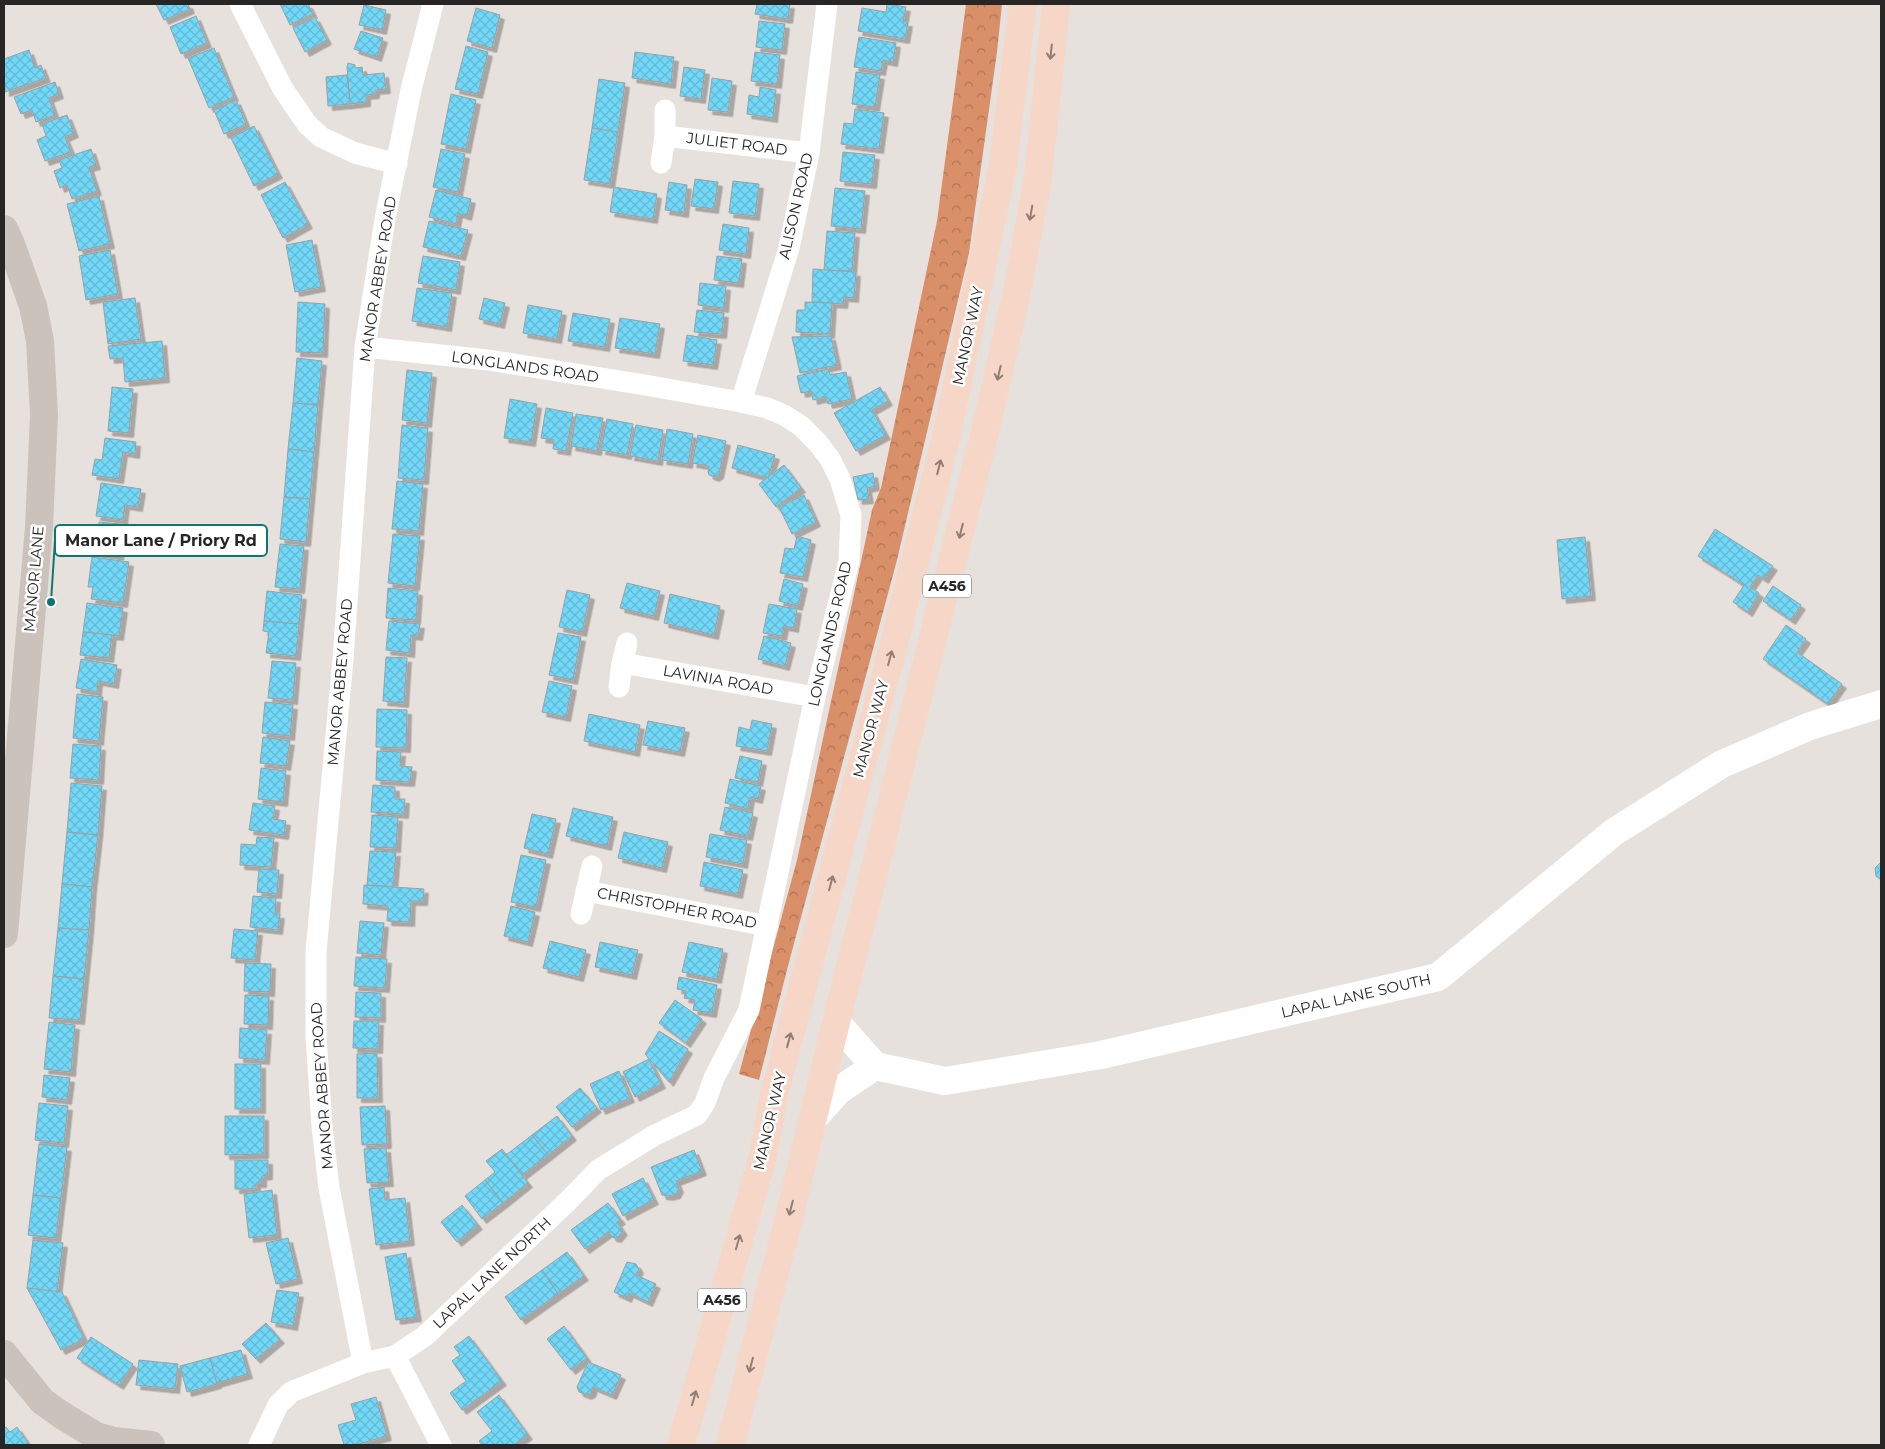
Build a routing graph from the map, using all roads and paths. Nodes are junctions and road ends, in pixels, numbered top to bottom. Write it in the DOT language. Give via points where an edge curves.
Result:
graph roads {
  1 [pos="240,4"];
  2 [pos="433,4"];
  3 [pos="826,4"];
  4 [pos="1023,4"];
  5 [pos="1056,4"];
  6 [pos="666,110"];
  7 [pos="665,136"];
  8 [pos="809,153"];
  9 [pos="661,163"];
  10 [pos="397,164"];
  11 [pos="4,229"];
  12 [pos="365,347"];
  13 [pos="741,402"];
  14 [pos="619,687"];
  15 [pos="815,697"];
  16 [pos="1881,704"];
  17 [pos="592,866"];
  18 [pos="586,890"];
  19 [pos="581,914"];
  20 [pos="768,926"];
  21 [pos="4,934"];
  22 [pos="836,1022"];
  23 [pos="875,1066"];
  24 [pos="714,1078"];
  25 [pos="813,1119"];
  26 [pos="395,1356"];
  27 [pos="363,1363"];
  28 [pos="7,1365"];
  29 [pos="151,1445"];
  30 [pos="259,1445"];
  31 [pos="441,1445"];
  32 [pos="681,1445"];
  33 [pos="730,1445"];
  1 -- 10 [label="street" via="283,89 307,124 321,137 355,153"];
  2 -- 10 [label="street, MANOR ABBEY ROAD" via="411,90"];
  3 -- 8 [label="street, ALISON ROAD"];
  32 -- 4 [label="highway, MANOR WAY / A456, one-way" via="763,1156 774,1095 948,429 1002,170"];
  5 -- 22 [label="highway, A456, one-way" via="1038,178 1017,292 932,650"];
  6 -- 7 [label="street, JULIET ROAD"];
  7 -- 8 [label="street, JULIET ROAD"];
  7 -- 9 [label="street, JULIET ROAD"];
  8 -- 13 [label="street, ALISON ROAD" via="789,248"];
  10 -- 12 [label="street, MANOR ABBEY ROAD"];
  11 -- 21 [label="main road, MANOR LANE" via="33,306 40,341 44,416 39,526"];
  12 -- 13 [label="street, LONGLANDS ROAD" via="488,360"];
  12 -- 27 [label="street, MANOR ABBEY ROAD" via="316,952 316,1036 322,1126 330,1188"];
  13 -- 15 [label="street, LONGLANDS ROAD" via="784,415 812,437 830,459 840,479 851,515 849,561"];
  14 -- 15 [label="street, LAVINIA ROAD" via="624,653"];
  15 -- 20 [label="street, LONGLANDS ROAD"];
  16 -- 23 [label="street, LAPAL LANE SOUTH" via="1810,726 1722,764 1614,832 1438,977 1102,1055 945,1081"];
  17 -- 18 [label="street, CHRISTOPHER ROAD"];
  18 -- 19 [label="street, CHRISTOPHER ROAD"];
  18 -- 20 [label="street, CHRISTOPHER ROAD"];
  20 -- 24 [label="street, LONGLANDS ROAD" via="749,1010"];
  22 -- 23 [label="street"];
  22 -- 25 [label="highway, A456"];
  23 -- 25 [label="street" via="838,1090"];
  24 -- 26 [label="street, LAPAL LANE NORTH" via="705,1104 696,1115 655,1135 598,1170 425,1336"];
  25 -- 33 [label="highway, A456, one-way"];
  26 -- 27 [label="street, LAPAL LANE NORTH"];
  26 -- 31 [label="street"];
  27 -- 30 [label="street, LAPAL LANE NORTH" via="291,1392 278,1405"];
  28 -- 29 [label="main road" via="42,1401 96,1436"];
}
